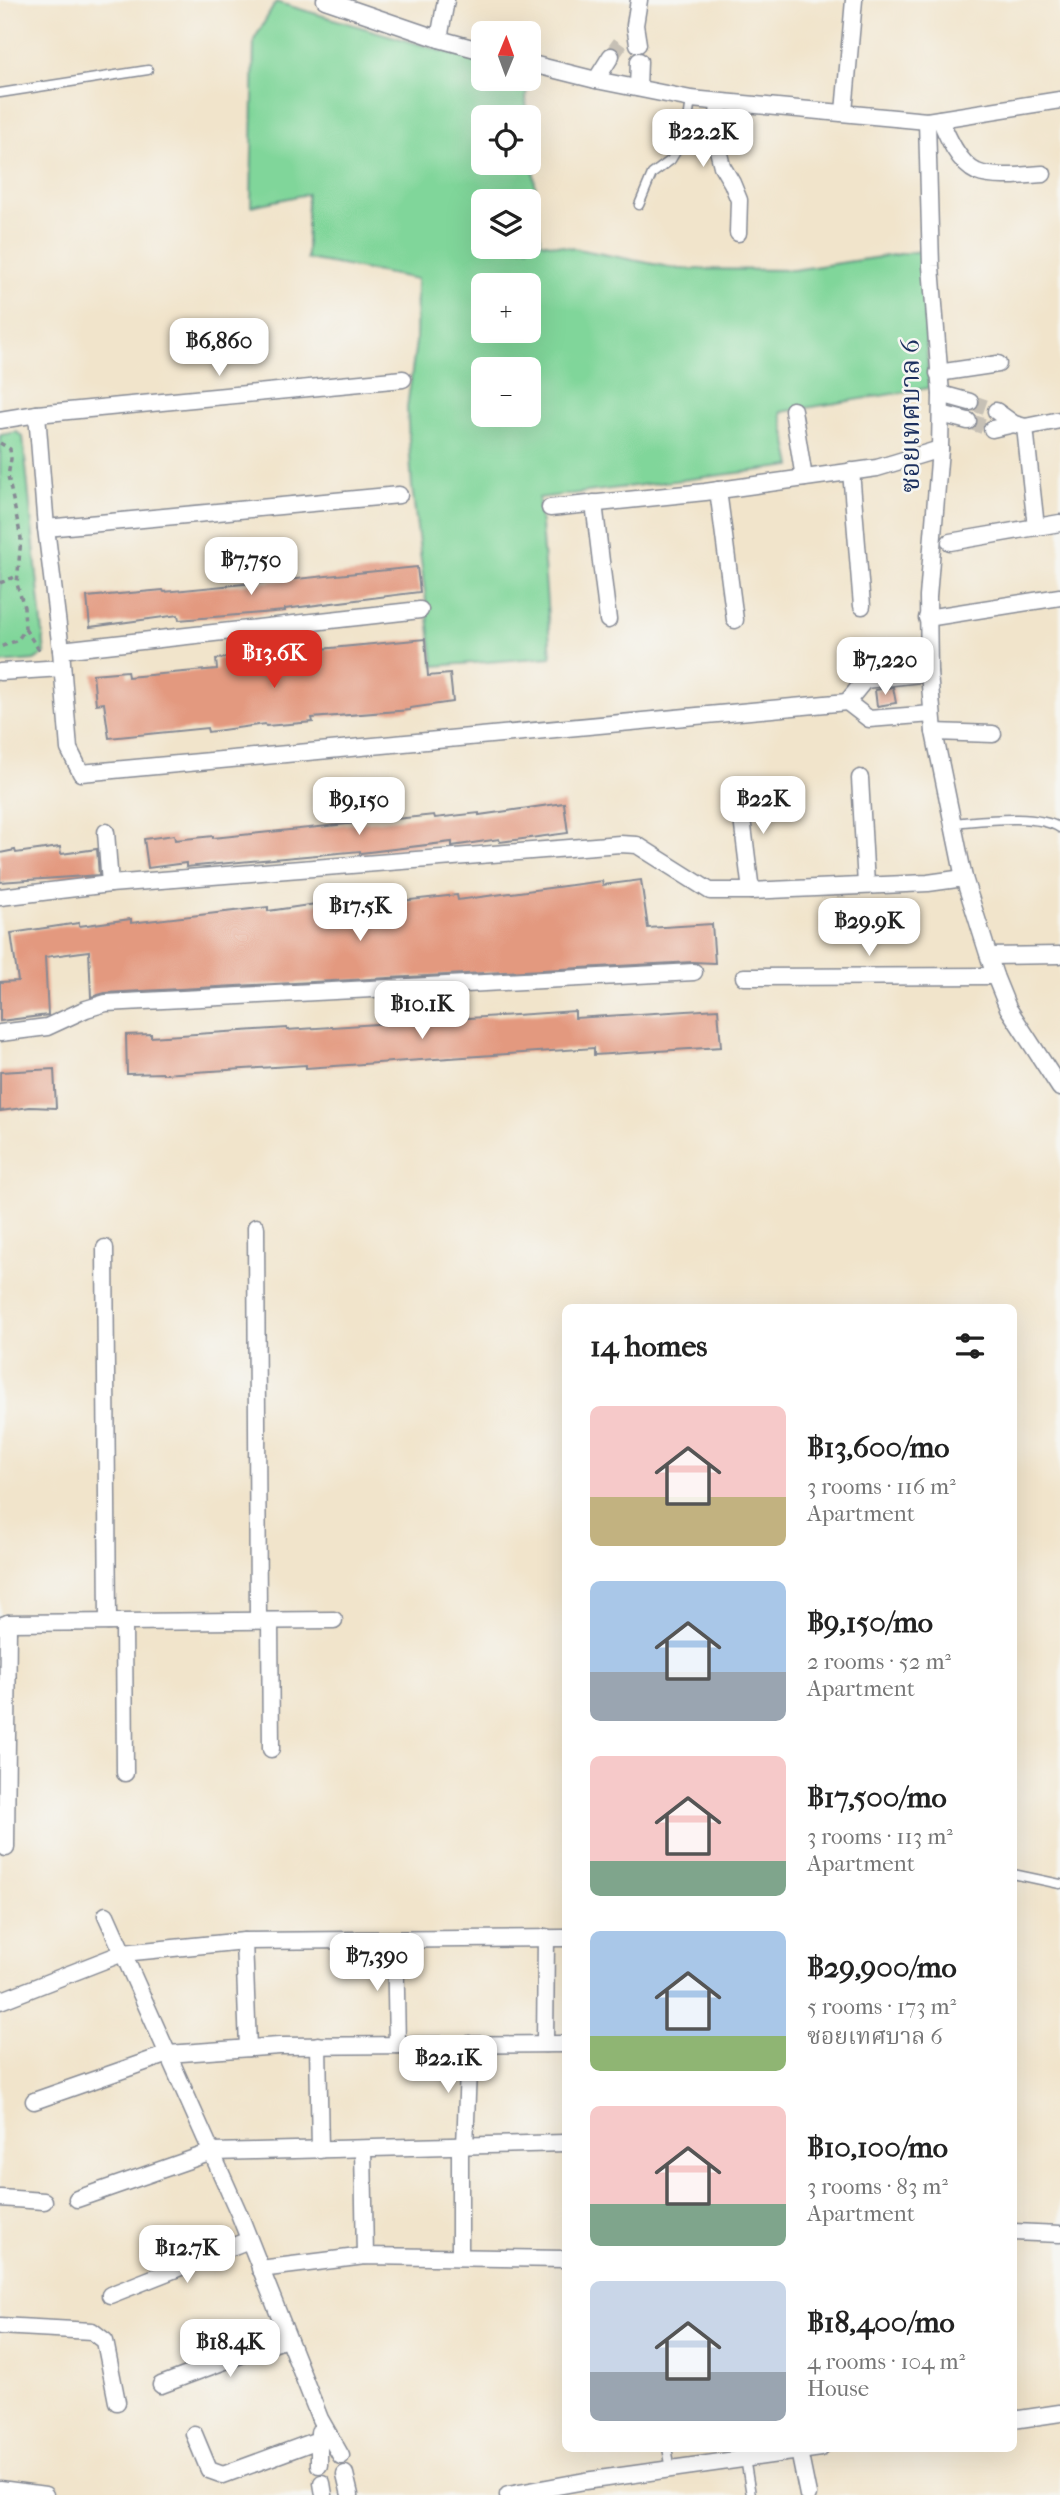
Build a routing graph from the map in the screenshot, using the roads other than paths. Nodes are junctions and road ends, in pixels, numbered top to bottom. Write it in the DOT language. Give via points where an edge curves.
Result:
graph roads {
  1 [pos="325,0"];
  2 [pos="446,0"];
  3 [pos="639,0"];
  4 [pos="854,0"];
  5 [pos="439,39"];
  6 [pos="471,48"];
  7 [pos="611,56"];
  8 [pos="541,66"];
  9 [pos="148,71"];
  10 [pos="596,80"];
  11 [pos="638,88"];
  12 [pos="0,93"];
  13 [pos="691,99"];
  14 [pos="1060,100"];
  15 [pos="719,103"];
  16 [pos="844,113"];
  17 [pos="933,120"];
  18 [pos="1043,174"];
  19 [pos="639,205"];
  20 [pos="737,233"];
  21 [pos="998,364"];
  22 [pos="938,373"];
  23 [pos="403,379"];
  24 [pos="941,394"];
  25 [pos="970,402"];
  26 [pos="793,410"];
  27 [pos="996,411"];
  28 [pos="37,414"];
  29 [pos="941,414"];
  30 [pos="0,420"];
  31 [pos="1060,420"];
  32 [pos="968,421"];
  33 [pos="1020,425"];
  34 [pos="992,429"];
  35 [pos="940,449"];
  36 [pos="851,471"];
  37 [pos="804,478"];
  38 [pos="719,490"];
  39 [pos="399,495"];
  40 [pos="594,503"];
  41 [pos="550,508"];
  42 [pos="1060,523"];
  43 [pos="46,527"];
  44 [pos="1035,527"];
  45 [pos="950,542"];
  46 [pos="1060,597"];
  47 [pos="862,606"];
  48 [pos="420,610"];
  49 [pos="928,618"];
  50 [pos="608,620"];
  51 [pos="735,620"];
  52 [pos="61,650"];
  53 [pos="55,668"];
  54 [pos="0,672"];
  55 [pos="929,673"];
  56 [pos="847,702"];
  57 [pos="932,714"];
  58 [pos="934,732"];
  59 [pos="993,734"];
  60 [pos="860,778"];
  61 [pos="738,786"];
  62 [pos="951,823"];
  63 [pos="1060,828"];
  64 [pos="106,832"];
  65 [pos="964,878"];
  66 [pos="110,884"];
  67 [pos="866,886"];
  68 [pos="751,891"];
  69 [pos="0,897"];
  70 [pos="989,956"];
  71 [pos="1060,956"];
  72 [pos="694,972"];
  73 [pos="996,976"];
  74 [pos="744,977"];
  75 [pos="0,1033"];
  76 [pos="1060,1088"];
  77 [pos="256,1227"];
  78 [pos="105,1248"];
  79 [pos="264,1620"];
  80 [pos="334,1620"];
  81 [pos="116,1622"];
  82 [pos="4,1624"];
  83 [pos="271,1749"];
  84 [pos="125,1773"];
  85 [pos="6,1848"];
  86 [pos="1017,1875"];
  87 [pos="1060,1884"];
  88 [pos="106,1915"];
  89 [pos="546,1937"];
  90 [pos="562,1938"];
  91 [pos="395,1940"];
  92 [pos="244,1941"];
  93 [pos="123,1953"];
  94 [pos="0,2001"];
  95 [pos="562,2043"];
  96 [pos="469,2044"];
  97 [pos="545,2044"];
  98 [pos="318,2045"];
  99 [pos="397,2045"];
  100 [pos="248,2048"];
  101 [pos="168,2054"];
  102 [pos="34,2101"];
  103 [pos="562,2143"];
  104 [pos="462,2147"];
  105 [pos="363,2149"];
  106 [pos="320,2150"];
  107 [pos="212,2152"];
  108 [pos="0,2198"];
  109 [pos="77,2199"];
  110 [pos="44,2201"];
  111 [pos="1017,2232"];
  112 [pos="1060,2234"];
  113 [pos="250,2241"];
  114 [pos="365,2256"];
  115 [pos="460,2257"];
  116 [pos="562,2259"];
  117 [pos="260,2269"];
  118 [pos="110,2295"];
  119 [pos="0,2326"];
  120 [pos="286,2338"];
  121 [pos="161,2385"];
  122 [pos="117,2402"];
  123 [pos="1060,2413"];
  124 [pos="1017,2419"];
  125 [pos="194,2434"];
  126 [pos="324,2438"];
  127 [pos="668,2452"];
  128 [pos="791,2452"];
  129 [pos="799,2452"];
  130 [pos="341,2456"];
  131 [pos="745,2458"];
  132 [pos="319,2465"];
  133 [pos="671,2469"];
  134 [pos="345,2474"];
  135 [pos="586,2488"];
  136 [pos="0,2489"];
  137 [pos="45,2495"];
  138 [pos="350,2495"];
  139 [pos="508,2495"];
  140 [pos="751,2495"];
  141 [pos="808,2495"];
  1 -- 5 [label="street"];
  2 -- 5 [label="street"];
  3 -- 11 [label="street" via="633,48"];
  4 -- 16 [label="street"];
  5 -- 6 [label="street"];
  7 -- 10 [label="street"];
  8 -- 10 [label="street"];
  9 -- 12 [label="lane"];
  10 -- 11 [label="street"];
  11 -- 13 [label="street"];
  13 -- 15 [label="street"];
  13 -- 19 [label="lane" via="686,135 671,160 652,174"];
  14 -- 17 [label="street"];
  15 -- 16 [label="street"];
  15 -- 20 [label="street" via="716,142 739,200"];
  16 -- 17 [label="street"];
  17 -- 18 [label="street" via="977,172"];
  17 -- 22 [label="street, ซอยเทศบาล 6" via="931,266"];
  21 -- 22 [label="street"];
  22 -- 24 [label="street, ซอยเทศบาล 6"];
  23 -- 28 [label="street"];
  24 -- 25 [label="street"];
  24 -- 29 [label="street, ซอยเทศบาล 6"];
  26 -- 37 [label="street"];
  27 -- 33 [label="street"];
  28 -- 30 [label="street"];
  28 -- 43 [label="street"];
  29 -- 32 [label="street"];
  29 -- 35 [label="street, ซอยเทศบาล 6"];
  31 -- 33 [label="street"];
  33 -- 34 [label="street"];
  33 -- 44 [label="street"];
  35 -- 36 [label="street"];
  35 -- 49 [label="street, ซอยเทศบาล 6"];
  36 -- 37 [label="street"];
  36 -- 47 [label="street"];
  37 -- 38 [label="street"];
  38 -- 40 [label="street"];
  38 -- 51 [label="street"];
  39 -- 43 [label="street"];
  40 -- 41 [label="street"];
  40 -- 50 [label="street"];
  42 -- 44 [label="street"];
  43 -- 52 [label="street"];
  44 -- 45 [label="street"];
  46 -- 49 [label="street"];
  48 -- 52 [label="street"];
  49 -- 55 [label="street, ซอยเทศบาล 6"];
  52 -- 53 [label="street"];
  53 -- 54 [label="street"];
  53 -- 56 [label="street" via="69,749 81,773"];
  55 -- 56 [label="street" via="865,680"];
  55 -- 57 [label="street, ซอยเทศบาล 6"];
  56 -- 57 [label="street" via="869,719"];
  57 -- 58 [label="street, ซอยเทศบาล 6"];
  58 -- 59 [label="street"];
  58 -- 62 [label="street, ซอยเทศบาล 6"];
  60 -- 67 [label="street"];
  61 -- 68 [label="street"];
  62 -- 63 [label="lane" via="1027,821"];
  62 -- 65 [label="street, ซอยเทศบาล 6"];
  64 -- 66 [label="street"];
  65 -- 67 [label="street"];
  65 -- 70 [label="street, ซอยเทศบาล 6"];
  66 -- 68 [label="street" via="620,844 637,845 710,891"];
  66 -- 69 [label="street"];
  67 -- 68 [label="street"];
  70 -- 71 [label="street"];
  70 -- 73 [label="street, ซอยเทศบาล 6"];
  72 -- 75 [label="street" via="106,1003 47,1027"];
  73 -- 74 [label="street"];
  73 -- 76 [label="street, ซอยเทศบาล 6" via="1008,1008"];
  77 -- 79 [label="street"];
  78 -- 81 [label="street"];
  79 -- 80 [label="street"];
  79 -- 81 [label="street"];
  79 -- 83 [label="street"];
  81 -- 82 [label="street"];
  81 -- 84 [label="street"];
  82 -- 85 [label="street"];
  86 -- 87 [label="lane"];
  88 -- 93 [label="street"];
  89 -- 90 [label="street"];
  89 -- 91 [label="street"];
  89 -- 97 [label="street"];
  91 -- 92 [label="street"];
  91 -- 99 [label="street"];
  92 -- 93 [label="street"];
  92 -- 100 [label="street"];
  93 -- 94 [label="street"];
  93 -- 101 [label="street"];
  95 -- 97 [label="street"];
  96 -- 97 [label="street"];
  96 -- 99 [label="street"];
  96 -- 104 [label="street"];
  98 -- 99 [label="street"];
  98 -- 100 [label="street"];
  98 -- 106 [label="street"];
  100 -- 101 [label="street"];
  101 -- 102 [label="street"];
  101 -- 107 [label="street"];
  103 -- 104 [label="street"];
  104 -- 105 [label="street"];
  104 -- 115 [label="street"];
  105 -- 106 [label="street"];
  105 -- 114 [label="street"];
  106 -- 107 [label="street"];
  107 -- 109 [label="street"];
  107 -- 113 [label="street"];
  108 -- 110 [label="street"];
  111 -- 112 [label="street"];
  113 -- 117 [label="street"];
  113 -- 118 [label="street"];
  114 -- 115 [label="street"];
  114 -- 117 [label="street"];
  115 -- 116 [label="street"];
  117 -- 120 [label="street"];
  119 -- 122 [label="street" via="100,2335"];
  120 -- 121 [label="street"];
  120 -- 126 [label="street"];
  123 -- 124 [label="street"];
  125 -- 126 [label="street" via="209,2470 223,2475"];
  126 -- 130 [label="street"];
  126 -- 132 [label="street"];
  127 -- 133 [label="lane"];
  128 -- 131 [label="street"];
  129 -- 141 [label="street"];
  131 -- 133 [label="street"];
  131 -- 140 [label="lane"];
  133 -- 135 [label="street"];
  134 -- 138 [label="street"];
  135 -- 139 [label="street"];
  136 -- 137 [label="street"];
}
